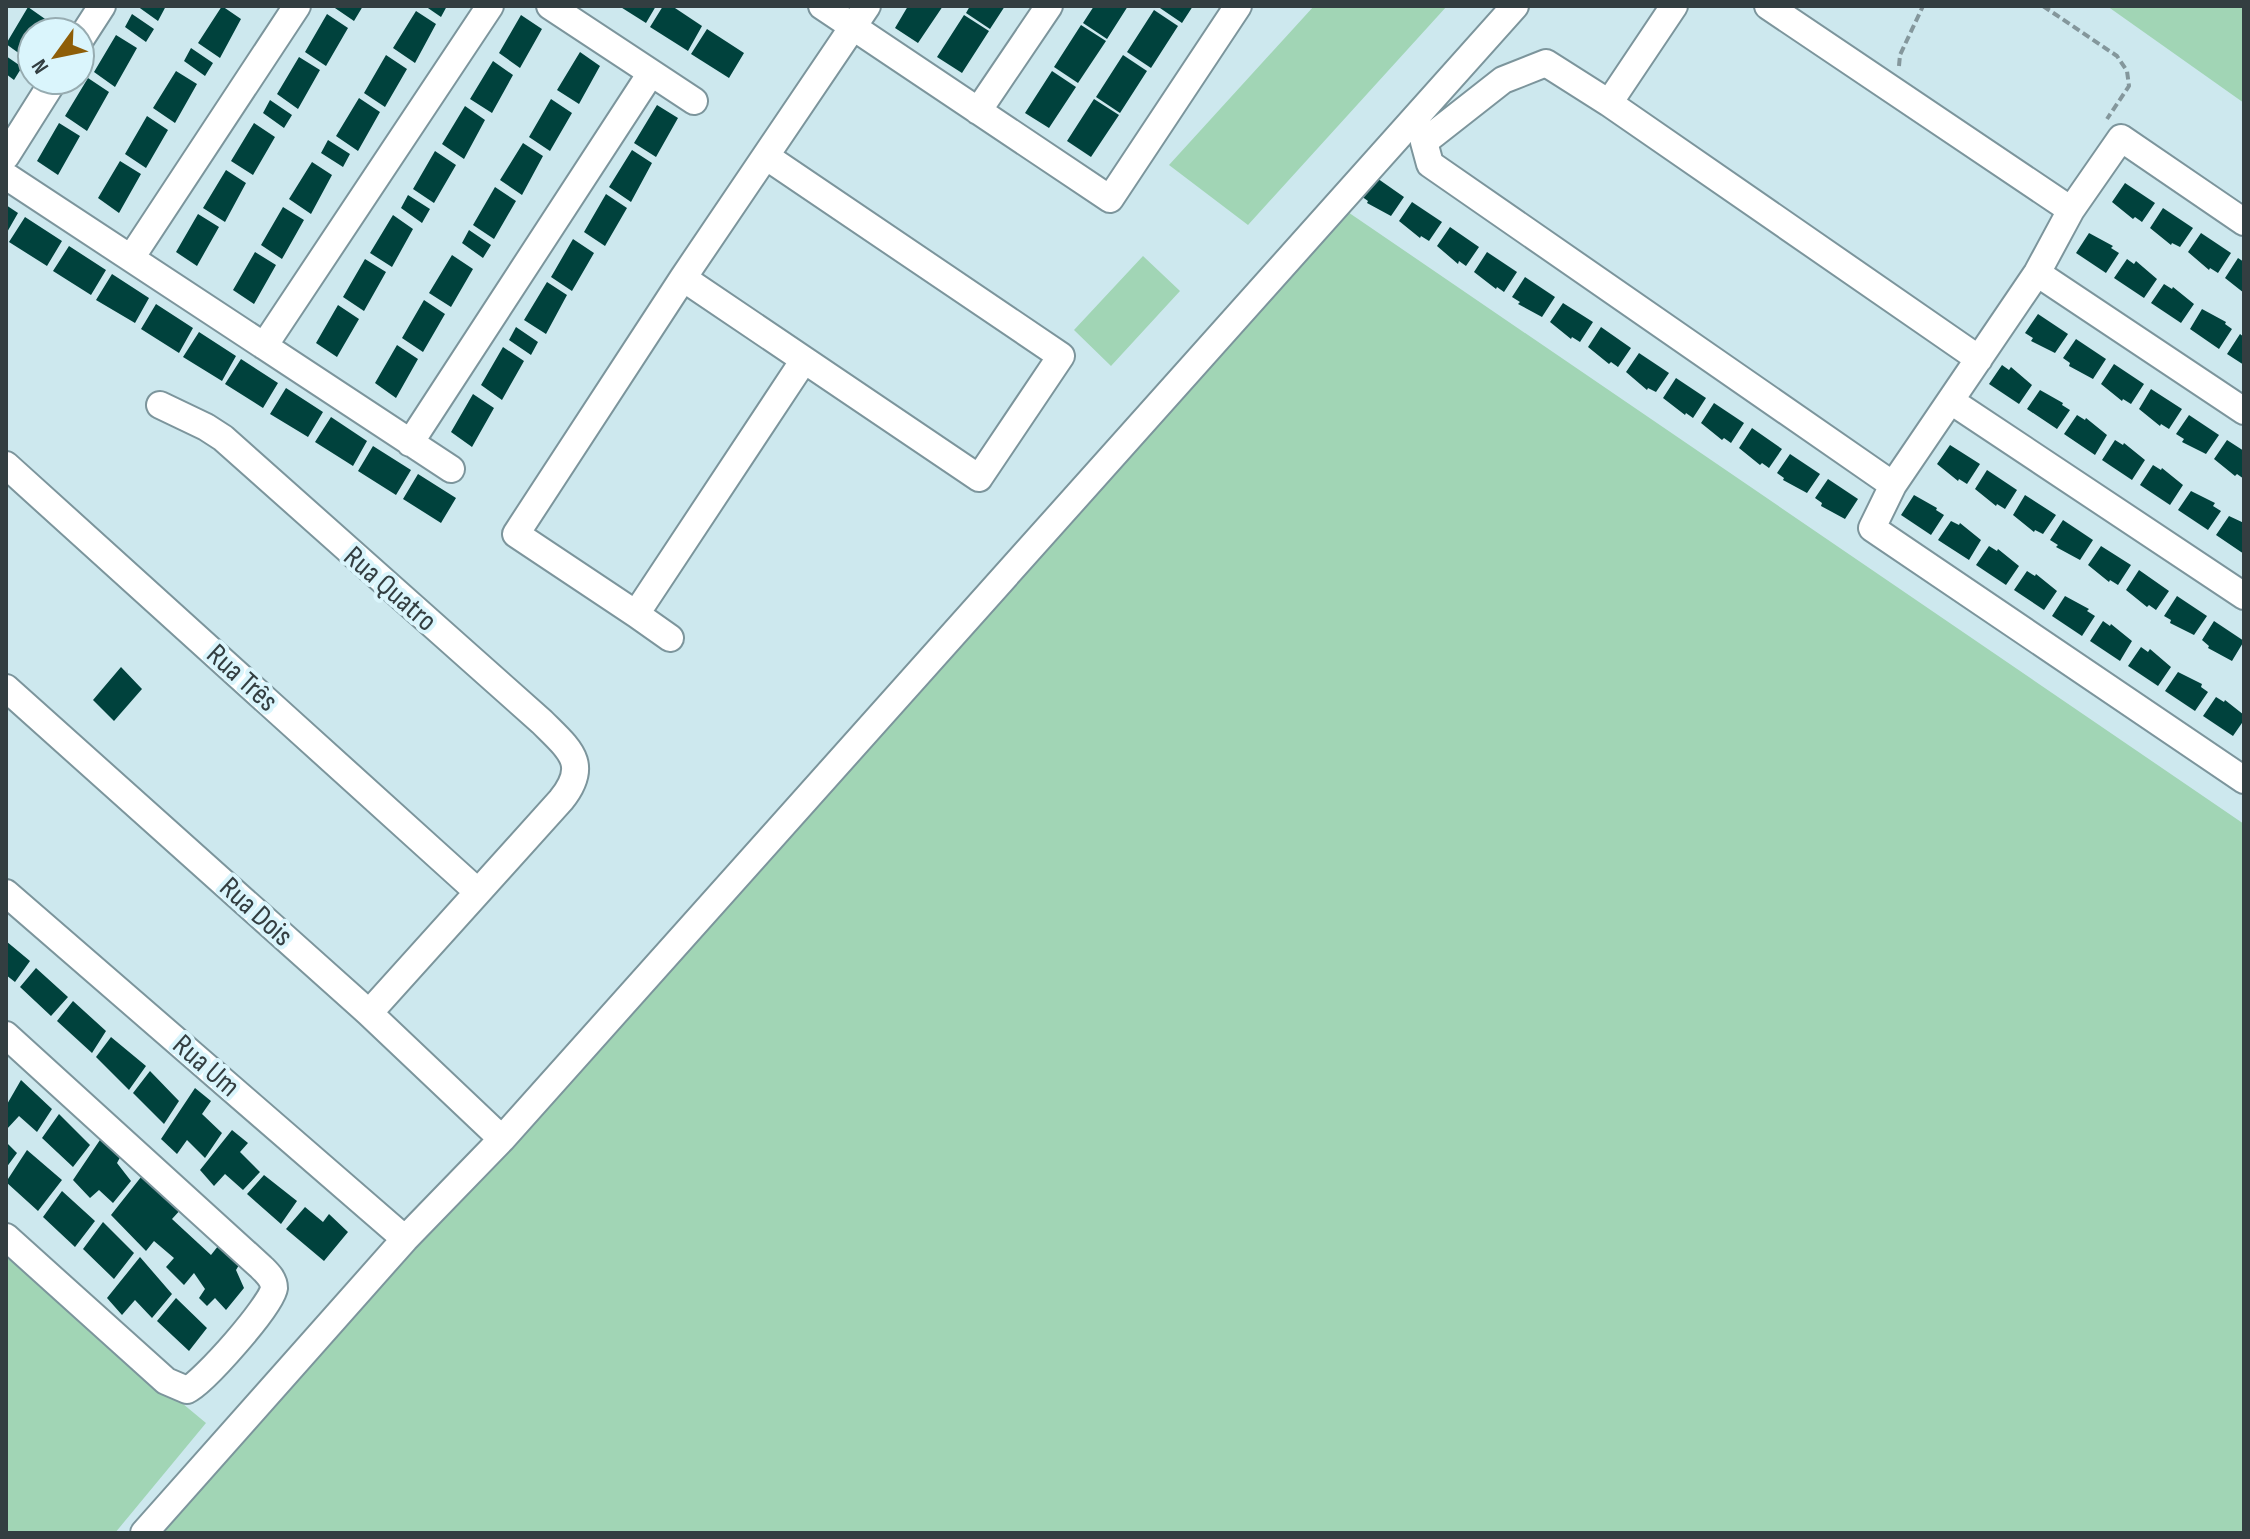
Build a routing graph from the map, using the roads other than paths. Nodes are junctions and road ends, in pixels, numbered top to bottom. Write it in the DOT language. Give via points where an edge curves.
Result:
graph roads {
  1 [pos="297,6"];
  2 [pos="490,6"];
  3 [pos="550,6"];
  4 [pos="822,6"];
  5 [pos="1049,6"];
  6 [pos="1238,6"];
  7 [pos="1515,6"];
  8 [pos="1674,6"];
  9 [pos="1768,6"];
  10 [pos="860,16"];
  11 [pos="651,73"];
  12 [pos="44,96"];
  13 [pos="694,101"];
  14 [pos="1609,103"];
  15 [pos="978,111"];
  16 [pos="6,156"];
  17 [pos="767,157"];
  18 [pos="6,176"];
  19 [pos="2071,210"];
  20 [pos="2244,222"];
  21 [pos="131,258"];
  22 [pos="2037,273"];
  23 [pos="683,278"];
  24 [pos="264,346"];
  25 [pos="1979,359"];
  26 [pos="804,360"];
  27 [pos="1951,401"];
  28 [pos="160,405"];
  29 [pos="2244,411"];
  30 [pos="410,443"];
  31 [pos="6,465"];
  32 [pos="451,469"];
  33 [pos="1893,485"];
  34 [pos="2244,596"];
  35 [pos="636,614"];
  36 [pos="670,638"];
  37 [pos="6,688"];
  38 [pos="2244,780"];
  39 [pos="478,892"];
  40 [pos="6,893"];
  41 [pos="369,1013"];
  42 [pos="6,1035"];
  43 [pos="502,1139"];
  44 [pos="6,1237"];
  45 [pos="405,1239"];
  46 [pos="144,1533"];
  1 -- 21 [label="street"];
  2 -- 24 [label="street"];
  3 -- 11 [label="street"];
  4 -- 10 [label="street"];
  5 -- 15 [label="street"];
  6 -- 15 [label="street" via="1110,199"];
  7 -- 43 [label="street"];
  8 -- 14 [label="street"];
  9 -- 19 [label="street"];
  10 -- 15 [label="street"];
  10 -- 17 [label="street"];
  11 -- 13 [label="street"];
  11 -- 30 [label="street"];
  12 -- 16 [label="street"];
  14 -- 25 [label="street"];
  14 -- 33 [label="street" via="1546,63 1503,80 1424,142 1430,164"];
  17 -- 23 [label="street"];
  17 -- 26 [label="street" via="1061,356 979,478"];
  18 -- 21 [label="street"];
  19 -- 20 [label="street" via="2121,138"];
  19 -- 22 [label="street"];
  21 -- 24 [label="street"];
  22 -- 25 [label="street"];
  22 -- 29 [label="street"];
  23 -- 26 [label="street"];
  23 -- 35 [label="street" via="516,534"];
  24 -- 30 [label="street"];
  25 -- 27 [label="street"];
  26 -- 35 [label="street"];
  27 -- 33 [label="street"];
  27 -- 34 [label="street"];
  28 -- 39 [label="street, Rua Quatro" via="223,438 567,749 576,767 575,781"];
  30 -- 32 [label="street"];
  31 -- 39 [label="street, Rua Três"];
  33 -- 38 [label="street" via="1872,528"];
  35 -- 36 [label="street"];
  37 -- 41 [label="street, Rua Dois"];
  39 -- 41 [label="street"];
  40 -- 45 [label="street, Rua Um"];
  41 -- 43 [label="street, Rua Dois"];
  42 -- 44 [label="street" via="261,1267 273,1282 273,1291 209,1373 187,1390 166,1381"];
  43 -- 45 [label="street"];
  45 -- 46 [label="street"];
}
